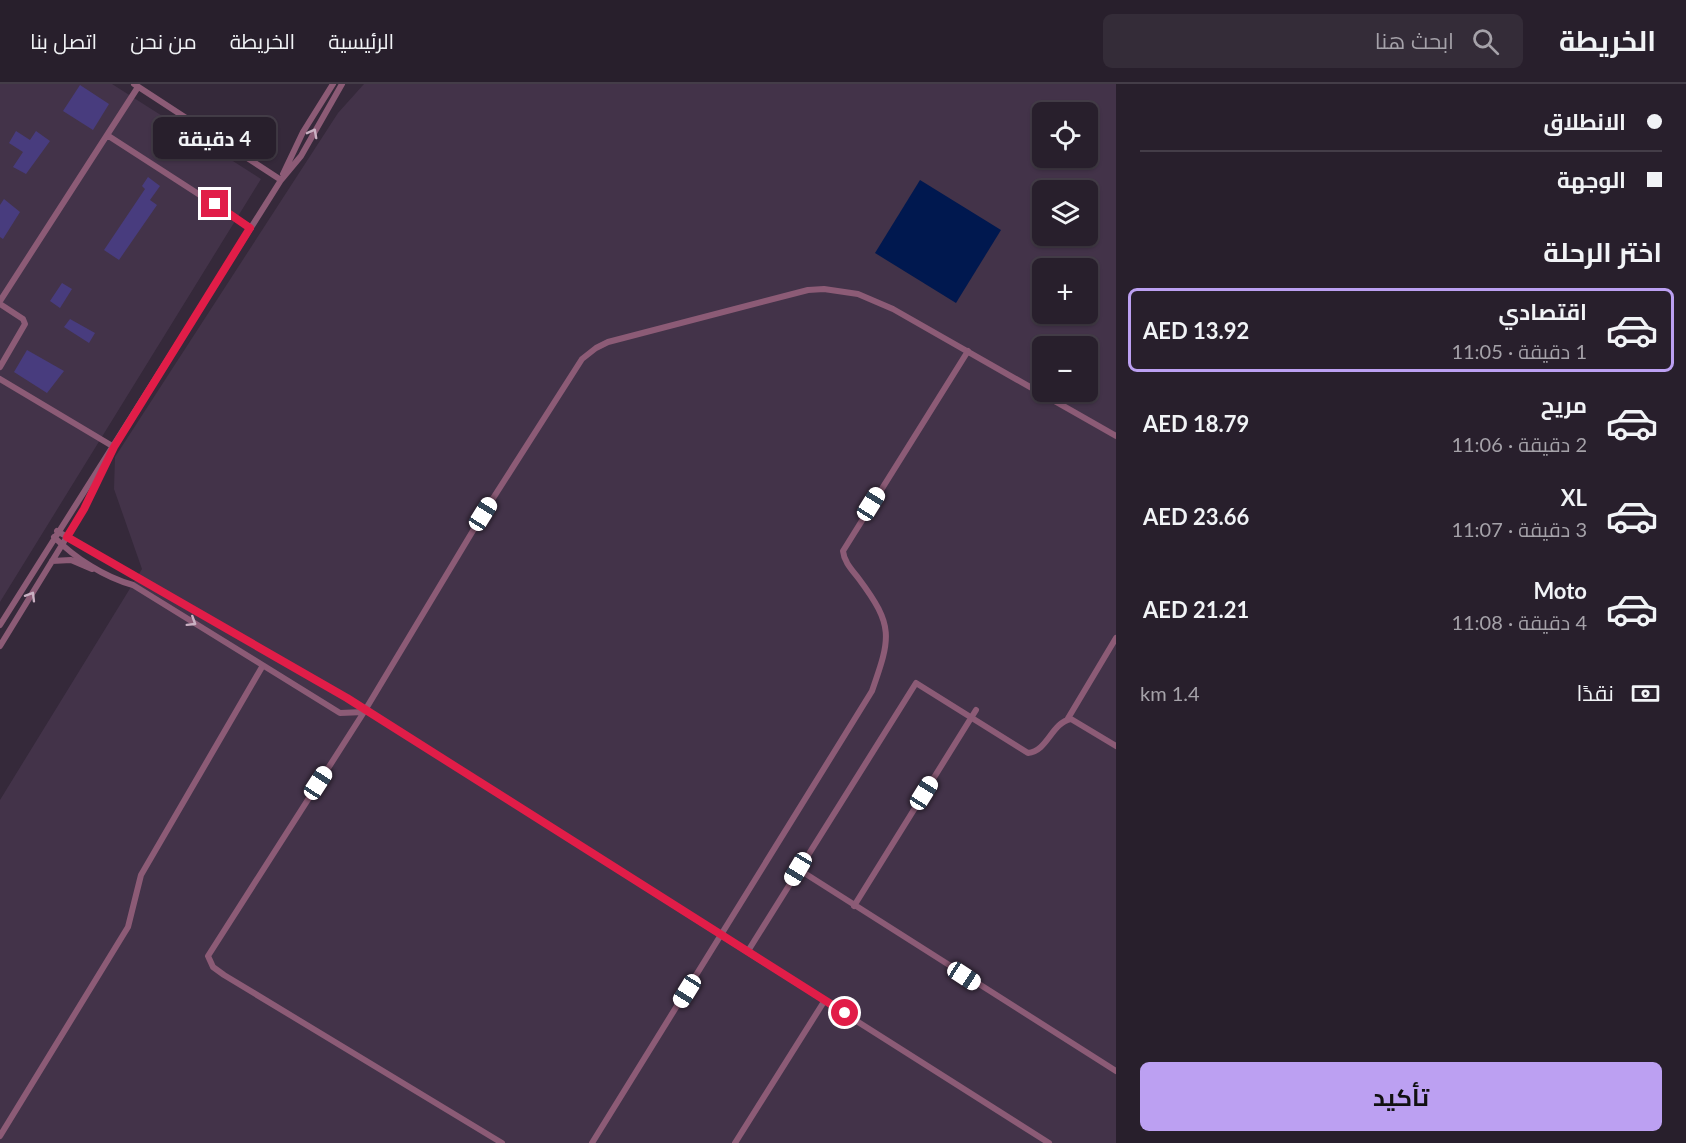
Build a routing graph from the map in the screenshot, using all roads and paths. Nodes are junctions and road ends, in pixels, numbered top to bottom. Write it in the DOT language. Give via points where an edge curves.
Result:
graph roads {
  1 [pos="333,84"];
  2 [pos="342,84"];
  3 [pos="136,85"];
  4 [pos="107,135"];
  5 [pos="281,180"];
  6 [pos="250,228"];
  7 [pos="0,302"];
  8 [pos="968,351"];
  9 [pos="0,367"];
  10 [pos="0,380"];
  11 [pos="1116,436"];
  12 [pos="114,447"];
  13 [pos="55,534"];
  14 [pos="67,537"];
  15 [pos="62,545"];
  16 [pos="52,561"];
  17 [pos="117,580"];
  18 [pos="2,618"];
  19 [pos="0,625"];
  20 [pos="1116,638"];
  21 [pos="0,646"];
  22 [pos="262,667"];
  23 [pos="976,710"];
  24 [pos="364,711"];
  25 [pos="971,717"];
  26 [pos="1067,720"];
  27 [pos="1116,746"];
  28 [pos="798,869"];
  29 [pos="854,906"];
  30 [pos="723,934"];
  31 [pos="748,951"];
  32 [pos="825,1000"];
  33 [pos="1116,1071"];
  34 [pos="0,1136"];
  35 [pos="502,1143"];
  36 [pos="592,1143"];
  37 [pos="735,1143"];
  38 [pos="1049,1143"];
  1 -- 5 [label="street" via="297,142"];
  5 -- 2 [label="street, one-way" via="301,156"];
  3 -- 4 [label="street"];
  3 -- 5 [label="street"];
  4 -- 6 [label="street"];
  4 -- 7 [label="street"];
  5 -- 6 [label="street"];
  6 -- 12 [label="street"];
  7 -- 9 [label="street" via="25,324"];
  8 -- 11 [label="street"];
  8 -- 24 [label="street" via="876,300 824,289 778,296 596,348 574,369"];
  8 -- 30 [label="street" via="843,551 879,609 886,629 885,653 872,691"];
  10 -- 12 [label="street"];
  12 -- 13 [label="street"];
  12 -- 14 [label="street"];
  13 -- 14 [label="street"];
  13 -- 15 [label="street"];
  13 -- 18 [label="street"];
  14 -- 15 [label="street"];
  14 -- 24 [label="street"];
  15 -- 16 [label="street"];
  15 -- 17 [label="street"];
  16 -- 17 [label="street" via="71,560"];
  21 -- 16 [label="street, one-way"];
  17 -- 22 [label="street, one-way" via="133,585"];
  18 -- 19 [label="street"];
  20 -- 26 [label="street"];
  22 -- 24 [label="street" via="340,713"];
  22 -- 34 [label="street" via="141,875 128,927"];
  23 -- 25 [label="street"];
  24 -- 30 [label="street"];
  24 -- 35 [label="street" via="212,947 209,962 224,975"];
  25 -- 26 [label="street" via="1032,753 1058,724"];
  25 -- 28 [label="street" via="921,684 912,685"];
  25 -- 29 [label="street"];
  26 -- 27 [label="street"];
  28 -- 29 [label="street"];
  28 -- 31 [label="street"];
  29 -- 33 [label="street"];
  30 -- 31 [label="street"];
  30 -- 36 [label="street"];
  31 -- 32 [label="street"];
  32 -- 37 [label="street"];
  32 -- 38 [label="street"];
}
